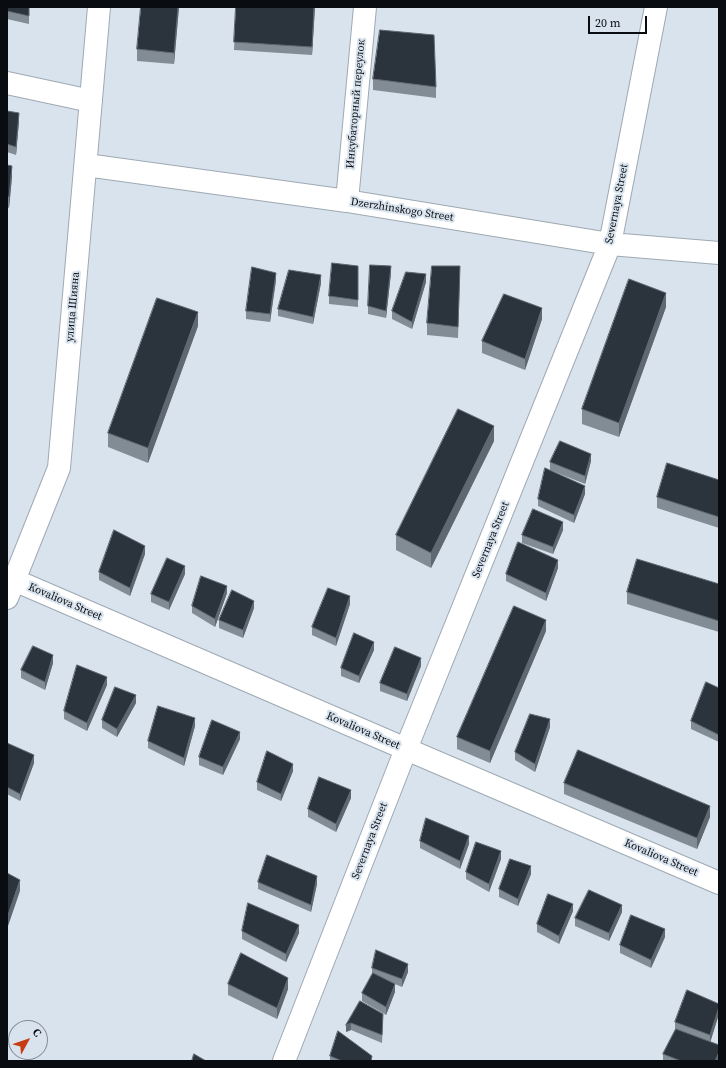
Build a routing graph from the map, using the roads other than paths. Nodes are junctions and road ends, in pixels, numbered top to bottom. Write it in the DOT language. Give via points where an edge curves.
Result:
graph roads {
  1 [pos="99,7"];
  2 [pos="365,7"];
  3 [pos="656,7"];
  4 [pos="7,83"];
  5 [pos="91,101"];
  6 [pos="86,165"];
  7 [pos="347,201"];
  8 [pos="610,244"];
  9 [pos="719,253"];
  10 [pos="10,585"];
  11 [pos="406,750"];
  12 [pos="719,883"];
  13 [pos="284,1061"];
  1 -- 5 [label="street, улица Шияна"];
  2 -- 7 [label="street, Инкубаторный переулок"];
  3 -- 8 [label="street, Severnaya Street"];
  4 -- 5 [label="street"];
  5 -- 6 [label="street, улица Шияна"];
  6 -- 7 [label="street, Dzerzhinskogo Street"];
  6 -- 10 [label="street, улица Шияна" via="59,468"];
  7 -- 8 [label="street, Dzerzhinskogo Street"];
  8 -- 9 [label="street, Dzerzhinskogo Street"];
  8 -- 11 [label="street, Severnaya Street"];
  10 -- 11 [label="street, Kovaliova Street"];
  11 -- 12 [label="street, Kovaliova Street"];
  11 -- 13 [label="street, Severnaya Street"];
}
